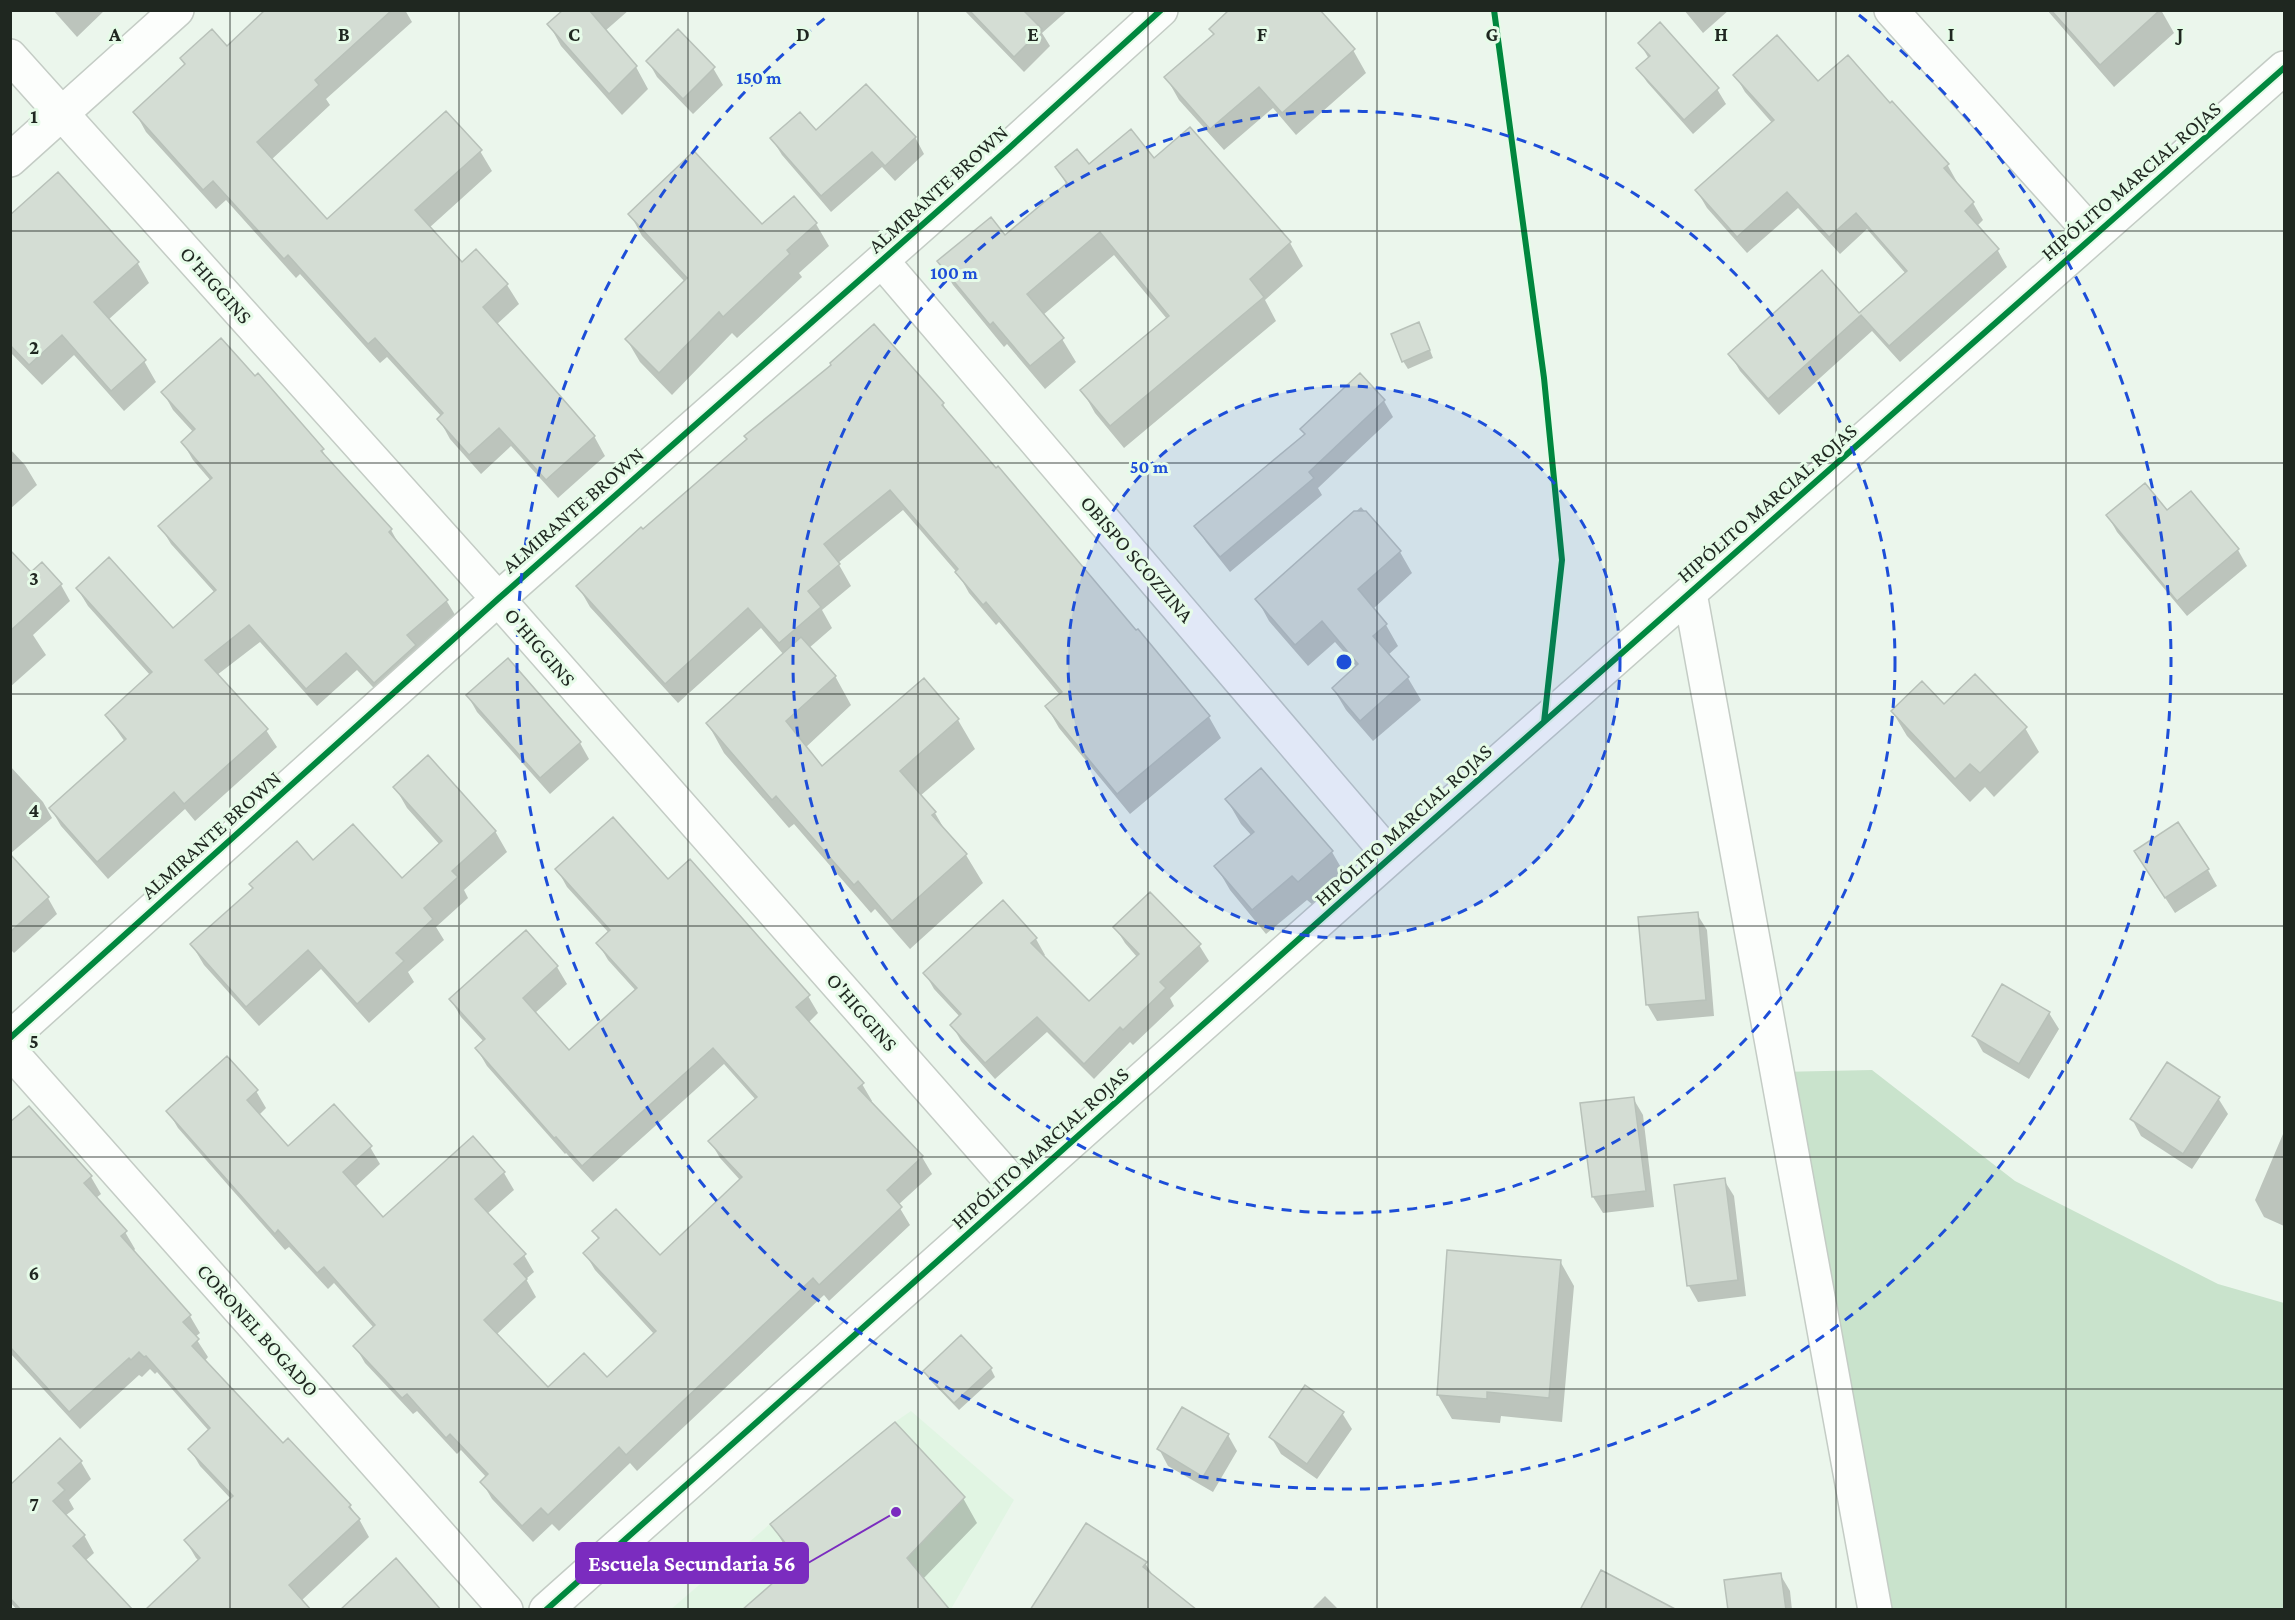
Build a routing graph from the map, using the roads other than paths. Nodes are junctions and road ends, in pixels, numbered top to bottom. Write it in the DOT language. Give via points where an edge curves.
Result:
graph roads {
  1 [pos="177,10"];
  2 [pos="1161,10"];
  3 [pos="1891,10"];
  4 [pos="10,56"];
  5 [pos="2284,68"];
  6 [pos="62,114"];
  7 [pos="10,160"];
  8 [pos="2094,236"];
  9 [pos="882,261"];
  10 [pos="1690,593"];
  11 [pos="498,599"];
  12 [pos="1391,857"];
  13 [pos="10,1038"];
  14 [pos="10,1052"];
  15 [pos="1018,1189"];
  16 [pos="506,1610"];
  17 [pos="546,1610"];
  18 [pos="1875,1610"];
  1 -- 6 [label="street"];
  2 -- 9 [label="street, ALMIRANTE BROWN"];
  3 -- 8 [label="street"];
  4 -- 6 [label="street, O'HIGGINS"];
  5 -- 8 [label="street, HIPÓLITO MARCIAL ROJAS"];
  6 -- 7 [label="street"];
  6 -- 11 [label="street, O'HIGGINS"];
  8 -- 10 [label="street, HIPÓLITO MARCIAL ROJAS"];
  9 -- 11 [label="street, ALMIRANTE BROWN"];
  9 -- 12 [label="street, OBISPO SCOZZINA"];
  10 -- 12 [label="street, HIPÓLITO MARCIAL ROJAS"];
  10 -- 18 [label="street"];
  11 -- 13 [label="street, ALMIRANTE BROWN"];
  11 -- 15 [label="street, O'HIGGINS"];
  12 -- 15 [label="street, HIPÓLITO MARCIAL ROJAS"];
  14 -- 16 [label="street, CORONEL BOGADO"];
  15 -- 17 [label="street, HIPÓLITO MARCIAL ROJAS"];
}
